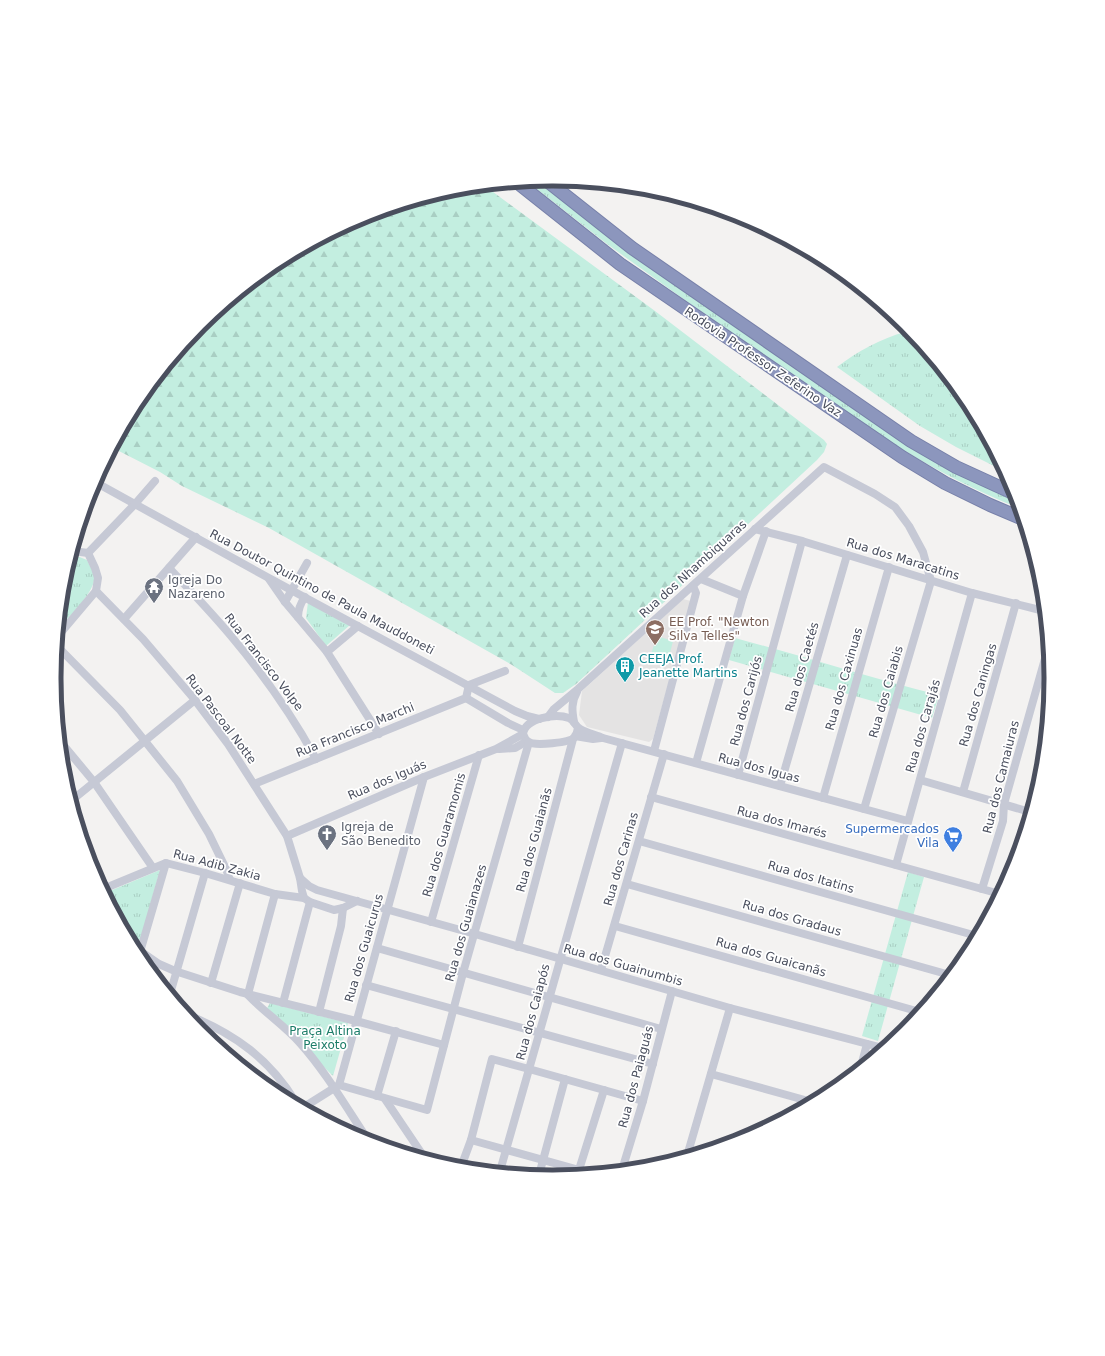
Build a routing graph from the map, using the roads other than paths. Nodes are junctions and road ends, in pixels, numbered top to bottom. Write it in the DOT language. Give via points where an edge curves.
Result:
graph roads {
  1 [pos="554,186"];
  2 [pos="524,188"];
  3 [pos="155,481"];
  4 [pos="100,485"];
  5 [pos="1007,490"];
  6 [pos="135,504"];
  7 [pos="1017,517"];
  8 [pos="755,529"];
  9 [pos="766,531"];
  10 [pos="196,537"];
  11 [pos="802,541"];
  12 [pos="78,552"];
  13 [pos="88,553"];
  14 [pos="847,554"];
  15 [pos="307,563"];
  16 [pos="889,567"];
  17 [pos="169,568"];
  18 [pos="267,577"];
  19 [pos="701,579"];
  20 [pos="931,580"];
  21 [pos="693,586"];
  22 [pos="292,590"];
  23 [pos="96,591"];
  24 [pos="972,593"];
  25 [pos="743,596"];
  26 [pos="305,597"];
  27 [pos="285,602"];
  28 [pos="1016,603"];
  29 [pos="1039,611"];
  30 [pos="298,617"];
  31 [pos="124,619"];
  32 [pos="358,626"];
  33 [pos="64,629"];
  34 [pos="62,651"];
  35 [pos="327,652"];
  36 [pos="1044,664"];
  37 [pos="505,671"];
  38 [pos="469,685"];
  39 [pos="578,689"];
  40 [pos="466,698"];
  41 [pos="195,700"];
  42 [pos="548,716"];
  43 [pos="539,719"];
  44 [pos="575,731"];
  45 [pos="379,734"];
  46 [pos="525,737"];
  47 [pos="145,741"];
  48 [pos="622,743"];
  49 [pos="66,748"];
  50 [pos="654,751"];
  51 [pos="664,754"];
  52 [pos="479,755"];
  53 [pos="316,759"];
  54 [pos="696,763"];
  55 [pos="738,775"];
  56 [pos="424,777"];
  57 [pos="920,780"];
  58 [pos="94,782"];
  59 [pos="254,784"];
  60 [pos="780,786"];
  61 [pos="963,792"];
  62 [pos="76,796"];
  63 [pos="651,798"];
  64 [pos="823,798"];
  65 [pos="1004,804"];
  66 [pos="864,809"];
  67 [pos="1025,811"];
  68 [pos="908,821"];
  69 [pos="287,836"];
  70 [pos="639,841"];
  71 [pos="166,863"];
  72 [pos="896,865"];
  73 [pos="152,868"];
  74 [pos="205,873"];
  75 [pos="300,878"];
  76 [pos="230,880"];
  77 [pos="240,883"];
  78 [pos="626,884"];
  79 [pos="108,887"];
  80 [pos="982,889"];
  81 [pos="994,892"];
  82 [pos="275,894"];
  83 [pos="307,900"];
  84 [pos="357,902"];
  85 [pos="343,908"];
  86 [pos="387,910"];
  87 [pos="431,922"];
  88 [pos="615,926"];
  89 [pos="475,934"];
  90 [pos="971,934"];
  91 [pos="141,947"];
  92 [pos="518,947"];
  93 [pos="377,948"];
  94 [pos="149,958"];
  95 [pos="560,959"];
  96 [pos="601,970"];
  97 [pos="175,971"];
  98 [pos="464,973"];
  99 [pos="945,973"];
  100 [pos="211,983"];
  101 [pos="366,986"];
  102 [pos="171,988"];
  103 [pos="672,991"];
  104 [pos="248,994"];
  105 [pos="549,998"];
  106 [pos="283,1003"];
  107 [pos="730,1008"];
  108 [pos="454,1009"];
  109 [pos="914,1010"];
  110 [pos="319,1012"];
  111 [pos="199,1020"];
  112 [pos="356,1021"];
  113 [pos="662,1030"];
  114 [pos="396,1031"];
  115 [pos="540,1032"];
  116 [pos="867,1044"];
  117 [pos="444,1045"];
  118 [pos="878,1047"];
  119 [pos="863,1059"];
  120 [pos="653,1064"];
  121 [pos="529,1069"];
  122 [pos="711,1074"];
  123 [pos="565,1079"];
  124 [pos="336,1086"];
  125 [pos="604,1090"];
  126 [pos="292,1095"];
  127 [pos="381,1097"];
  128 [pos="805,1100"];
  129 [pos="643,1101"];
  130 [pos="309,1105"];
  131 [pos="363,1132"];
  132 [pos="471,1140"];
  133 [pos="506,1150"];
  134 [pos="689,1150"];
  135 [pos="420,1151"];
  136 [pos="463,1161"];
  137 [pos="544,1161"];
  138 [pos="624,1164"];
  139 [pos="501,1166"];
  140 [pos="579,1168"];
  141 [pos="541,1169"];
  142 [pos="569,1169"];
  1 -- 5 [label="highway, Rodovia Professor Zeferino Vaz" via="632,248 911,441 956,467"];
  2 -- 7 [label="highway, Rodovia Professor Zeferino Vaz" via="620,264 902,456 944,483"];
  3 -- 6 [label="street"];
  4 -- 6 [label="street, Rua Doutor Quintino de Paula Mauddoneti"];
  6 -- 10 [label="street, Rua Doutor Quintino de Paula Mauddoneti"];
  6 -- 13 [label="street"];
  8 -- 9 [label="street, Rua dos Maracatins"];
  8 -- 19 [label="street, Rua dos Nhambiquaras"];
  8 -- 20 [label="street, Rua dos Nhambiquaras" via="824,467 895,507 923,552"];
  9 -- 11 [label="street, Rua dos Maracatins"];
  9 -- 25 [label="street"];
  10 -- 17 [label="street"];
  10 -- 18 [label="street, Rua Doutor Quintino de Paula Mauddoneti"];
  11 -- 14 [label="street, Rua dos Maracatins"];
  11 -- 55 [label="street, Rua dos Carijós"];
  12 -- 13 [label="street"];
  13 -- 23 [label="street" via="96,568"];
  14 -- 16 [label="street, Rua dos Maracatins"];
  14 -- 60 [label="street, Rua dos Caetés"];
  15 -- 22 [label="street"];
  16 -- 20 [label="street, Rua dos Maracatins"];
  16 -- 64 [label="street, Rua dos Caxinuas"];
  17 -- 31 [label="street"];
  17 -- 53 [label="street, Rua Francisco Volpe" via="267,682 300,730"];
  18 -- 22 [label="street, Rua Doutor Quintino de Paula Mauddoneti"];
  18 -- 27 [label="street"];
  19 -- 21 [label="street, Rua dos Nhambiquaras"];
  19 -- 25 [label="street"];
  20 -- 24 [label="street, Rua dos Maracatins"];
  20 -- 66 [label="street, Rua dos Caiabis"];
  21 -- 39 [label="street, Rua dos Nhambiquaras"];
  21 -- 50 [label="street" via="696,593"];
  22 -- 26 [label="street, Rua Doutor Quintino de Paula Mauddoneti"];
  22 -- 27 [label="street"];
  23 -- 31 [label="street, Rua Pascoal Notte"];
  23 -- 33 [label="street"];
  24 -- 28 [label="street, Rua dos Maracatins"];
  24 -- 57 [label="street, Rua dos Carajás"];
  25 -- 54 [label="street"];
  26 -- 30 [label="street" via="298,608"];
  26 -- 32 [label="street, Rua Doutor Quintino de Paula Mauddoneti"];
  27 -- 30 [label="street"];
  28 -- 29 [label="street, Rua dos Maracatins"];
  28 -- 61 [label="street, Rua dos Caningas"];
  30 -- 35 [label="street"];
  31 -- 41 [label="street, Rua Pascoal Notte"];
  32 -- 35 [label="street"];
  32 -- 38 [label="street, Rua Doutor Quintino de Paula Mauddoneti"];
  34 -- 47 [label="street" via="120,710"];
  35 -- 45 [label="street"];
  36 -- 65 [label="street, Rua dos Camaiuras"];
  37 -- 38 [label="street"];
  38 -- 40 [label="street"];
  38 -- 43 [label="street, Rua Doutor Quintino de Paula Mauddoneti" via="515,711"];
  39 -- 42 [label="street, Rua dos Nhambiquaras"];
  39 -- 44 [label="street, Rua dos Nhambiquaras" via="571,709"];
  40 -- 45 [label="street, Rua Francisco Marchi"];
  40 -- 46 [label="street" via="508,723"];
  41 -- 47 [label="street"];
  41 -- 59 [label="street, Rua Pascoal Notte"];
  42 -- 43 [label="street, Rua dos Iguas"];
  42 -- 44 [label="street, Rua dos Iguas" via="569,718"];
  43 -- 46 [label="street, Rua dos Iguas" via="529,723"];
  44 -- 46 [label="street" via="552,743 538,744"];
  44 -- 48 [label="street, Rua dos Iguas"];
  44 -- 92 [label="street, Rua dos Guaianãs"];
  45 -- 53 [label="street, Rua Francisco Marchi"];
  46 -- 52 [label="street, Rua dos Iguás" via="515,748 496,749"];
  46 -- 89 [label="street, Rua dos Guaianazes"];
  47 -- 58 [label="street"];
  47 -- 76 [label="street" via="177,781 217,848"];
  48 -- 50 [label="street, Rua dos Iguas"];
  48 -- 95 [label="street, Rua dos Caiapós"];
  49 -- 58 [label="street"];
  50 -- 51 [label="street, Rua dos Iguas"];
  51 -- 54 [label="street, Rua dos Iguas"];
  51 -- 63 [label="street, Rua dos Carinas"];
  52 -- 56 [label="street, Rua dos Iguás"];
  52 -- 87 [label="street, Rua dos Guaramomis"];
  53 -- 59 [label="street, Rua Francisco Marchi"];
  54 -- 55 [label="street, Rua dos Iguas"];
  55 -- 60 [label="street, Rua dos Iguas"];
  56 -- 69 [label="street, Rua dos Iguás"];
  56 -- 86 [label="street, Rua dos Guaicurus"];
  57 -- 61 [label="street"];
  57 -- 68 [label="street, Rua dos Carajás"];
  58 -- 62 [label="street"];
  58 -- 73 [label="street"];
  59 -- 69 [label="street, Rua Pascoal Notte"];
  60 -- 64 [label="street, Rua dos Iguas"];
  61 -- 65 [label="street"];
  63 -- 70 [label="street, Rua dos Carinas"];
  63 -- 72 [label="street, Rua dos Imarés"];
  64 -- 66 [label="street, Rua dos Iguas"];
  65 -- 67 [label="street"];
  65 -- 80 [label="street, Rua dos Camaiuras" via="1003,821"];
  66 -- 68 [label="street, Rua dos Iguas"];
  68 -- 72 [label="street, Rua dos Carajás"];
  69 -- 75 [label="street, Rua Pascoal Notte"];
  70 -- 78 [label="street, Rua dos Carinas"];
  70 -- 90 [label="street, Rua dos Itatins"];
  71 -- 73 [label="street, Rua Adib Zakia"];
  71 -- 74 [label="street, Rua Adib Zakia"];
  71 -- 91 [label="street"];
  72 -- 80 [label="street, Rua dos Imarés"];
  73 -- 79 [label="street, Rua Adib Zakia"];
  74 -- 76 [label="street, Rua Adib Zakia"];
  74 -- 97 [label="street"];
  75 -- 83 [label="street" via="302,891"];
  75 -- 84 [label="street, Rua dos Guainumbis" via="317,890"];
  76 -- 77 [label="street, Rua Adib Zakia"];
  77 -- 82 [label="street, Rua Adib Zakia"];
  77 -- 100 [label="street"];
  78 -- 88 [label="street, Rua dos Carinas"];
  78 -- 99 [label="street, Rua dos Gradaus"];
  80 -- 81 [label="street, Rua dos Imarés"];
  82 -- 83 [label="street, Rua Adib Zakia"];
  82 -- 104 [label="street"];
  83 -- 85 [label="street" via="334,910"];
  83 -- 106 [label="street" via="306,916"];
  84 -- 85 [label="street"];
  84 -- 86 [label="street, Rua dos Guainumbis"];
  85 -- 110 [label="street"];
  86 -- 87 [label="street, Rua dos Guainumbis"];
  86 -- 93 [label="street, Rua dos Guaicurus"];
  87 -- 89 [label="street, Rua dos Guainumbis"];
  88 -- 96 [label="street, Rua dos Carinas"];
  88 -- 109 [label="street, Rua dos Guaicanãs"];
  89 -- 92 [label="street, Rua dos Guainumbis"];
  89 -- 98 [label="street, Rua dos Guaianazes"];
  92 -- 95 [label="street, Rua dos Guainumbis"];
  93 -- 98 [label="street"];
  93 -- 101 [label="street, Rua dos Guaicurus"];
  94 -- 97 [label="street"];
  95 -- 96 [label="street, Rua dos Guainumbis"];
  95 -- 105 [label="street, Rua dos Caiapós"];
  96 -- 103 [label="street, Rua dos Guainumbis"];
  97 -- 100 [label="street"];
  97 -- 102 [label="street"];
  98 -- 105 [label="street"];
  98 -- 108 [label="street, Rua dos Guaianazes"];
  100 -- 104 [label="street"];
  101 -- 108 [label="street"];
  101 -- 112 [label="street, Rua dos Guaicurus"];
  103 -- 107 [label="street, Rua dos Guainumbis"];
  103 -- 113 [label="street, Rua dos Paiaguás"];
  104 -- 106 [label="street"];
  104 -- 124 [label="street" via="299,1042"];
  105 -- 113 [label="street"];
  105 -- 115 [label="street, Rua dos Caiapós"];
  106 -- 110 [label="street"];
  107 -- 116 [label="street, Rua dos Guainumbis"];
  107 -- 122 [label="street"];
  108 -- 115 [label="street"];
  108 -- 117 [label="street, Rua dos Guaianazes"];
  110 -- 112 [label="street"];
  111 -- 126 [label="street" via="237,1040 257,1055"];
  112 -- 114 [label="street"];
  112 -- 124 [label="street, Rua dos Guaicurus"];
  113 -- 120 [label="street, Rua dos Paiaguás"];
  114 -- 117 [label="street"];
  114 -- 127 [label="street"];
  115 -- 120 [label="street"];
  115 -- 121 [label="street, Rua dos Caiapós"];
  116 -- 118 [label="street, Rua dos Guainumbis"];
  116 -- 119 [label="street"];
  117 -- 127 [label="street, Rua dos Guaianazes" via="426,1110"];
  120 -- 129 [label="street, Rua dos Paiaguás"];
  121 -- 123 [label="street"];
  121 -- 132 [label="street" via="492,1059"];
  121 -- 133 [label="street, Rua dos Caiapós"];
  122 -- 128 [label="street"];
  122 -- 134 [label="street"];
  123 -- 125 [label="street"];
  123 -- 137 [label="street"];
  124 -- 127 [label="street"];
  124 -- 130 [label="street"];
  124 -- 131 [label="street"];
  125 -- 129 [label="street"];
  125 -- 140 [label="street"];
  127 -- 135 [label="street"];
  129 -- 138 [label="street, Rua dos Paiaguás"];
  132 -- 133 [label="street"];
  132 -- 136 [label="street"];
  133 -- 137 [label="street"];
  133 -- 139 [label="street, Rua dos Caiapós"];
  137 -- 141 [label="street"];
  137 -- 142 [label="street"];
}
